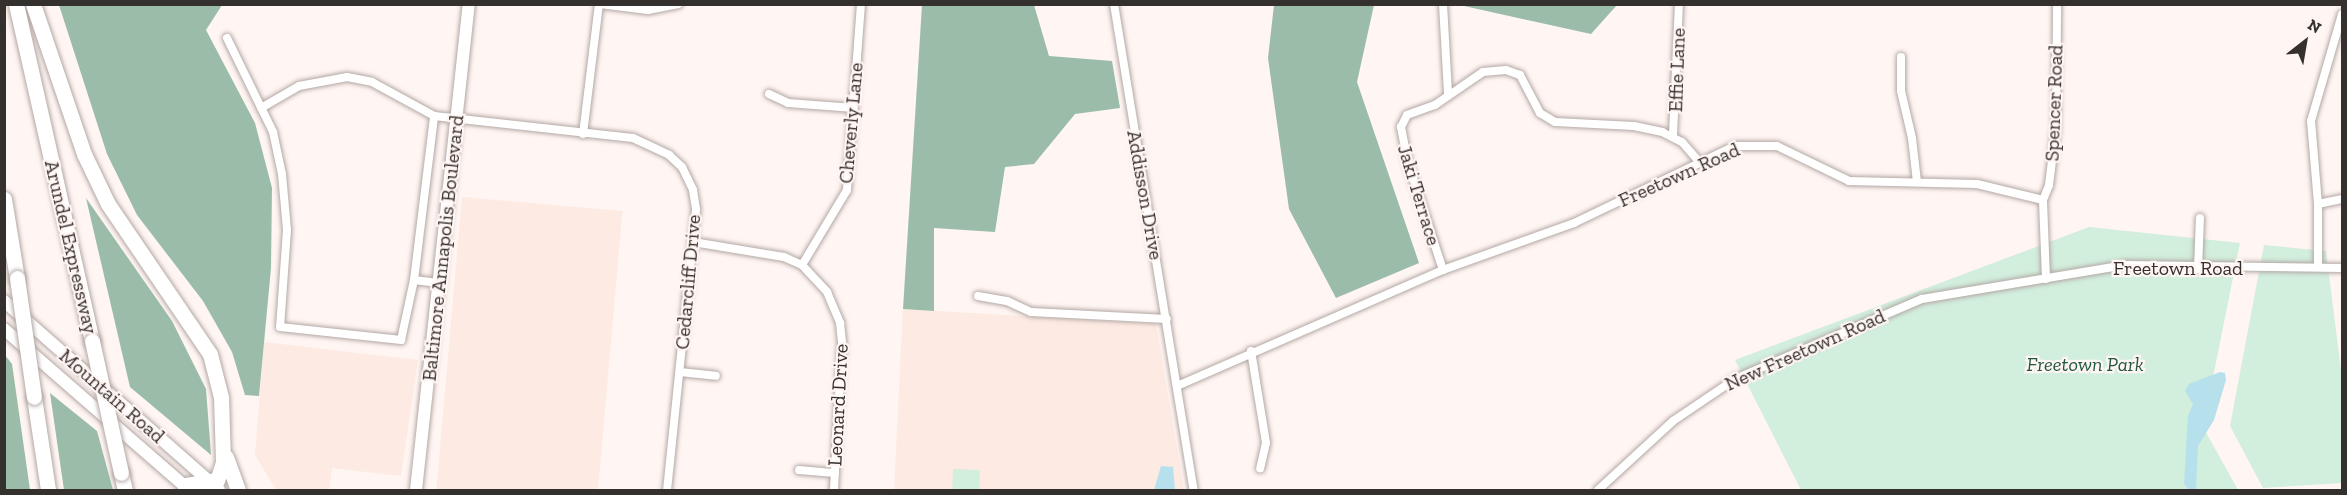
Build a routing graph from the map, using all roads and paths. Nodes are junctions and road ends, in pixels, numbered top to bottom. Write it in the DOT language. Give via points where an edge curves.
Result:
graph roads {
  1 [pos="16,4"];
  2 [pos="33,4"];
  3 [pos="469,4"];
  4 [pos="599,4"];
  5 [pos="678,4"];
  6 [pos="861,4"];
  7 [pos="1114,4"];
  8 [pos="1443,4"];
  9 [pos="1679,4"];
  10 [pos="2057,4"];
  11 [pos="2343,14"];
  12 [pos="227,38"];
  13 [pos="1901,57"];
  14 [pos="1448,93"];
  15 [pos="769,94"];
  16 [pos="261,108"];
  17 [pos="854,108"];
  18 [pos="434,116"];
  19 [pos="457,119"];
  20 [pos="584,134"];
  21 [pos="1673,135"];
  22 [pos="1700,164"];
  23 [pos="1917,182"];
  24 [pos="2343,199"];
  25 [pos="4,200"];
  26 [pos="2043,200"];
  27 [pos="2318,204"];
  28 [pos="2200,218"];
  29 [pos="693,242"];
  30 [pos="802,266"];
  31 [pos="2318,267"];
  32 [pos="2343,268"];
  33 [pos="2198,269"];
  34 [pos="1443,270"];
  35 [pos="2046,279"];
  36 [pos="414,280"];
  37 [pos="440,283"];
  38 [pos="978,296"];
  39 [pos="4,301"];
  40 [pos="1167,319"];
  41 [pos="4,329"];
  42 [pos="1251,351"];
  43 [pos="680,372"];
  44 [pos="716,376"];
  45 [pos="1177,386"];
  46 [pos="224,451"];
  47 [pos="1260,468"];
  48 [pos="799,470"];
  49 [pos="835,472"];
  50 [pos="215,487"];
  51 [pos="187,488"];
  52 [pos="48,490"];
  53 [pos="125,490"];
  54 [pos="237,490"];
  55 [pos="416,490"];
  56 [pos="667,490"];
  57 [pos="834,490"];
  58 [pos="1194,490"];
  59 [pos="1599,490"];
  1 -- 53 [label="highway, Arundel Expressway, bridge"];
  2 -- 46 [label="highway" via="84,154 108,204 210,354 221,397"];
  3 -- 19 [label="main road, Baltimore Annapolis Boulevard"];
  4 -- 5 [label="street" via="648,9"];
  4 -- 20 [label="street"];
  6 -- 17 [label="street, Cheverly Lane"];
  7 -- 40 [label="street, Addisson Drive"];
  8 -- 14 [label="street"];
  9 -- 21 [label="street, Effie Lane"];
  10 -- 26 [label="street, Spencer Road" via="2056,129 2049,184"];
  11 -- 27 [label="street" via="2311,121"];
  12 -- 16 [label="street"];
  13 -- 23 [label="street" via="1900,91 1912,138"];
  14 -- 21 [label="street, Jaki Terrace" via="1483,72 1506,70 1526,81 1540,113 1555,122 1634,126"];
  14 -- 34 [label="street, Jaki Terrace" via="1435,105 1407,115 1401,127 1408,163"];
  15 -- 17 [label="street" via="788,103"];
  16 -- 18 [label="street" via="299,86 347,77 372,82"];
  16 -- 36 [label="street" via="273,132 286,202 280,327 401,340"];
  17 -- 30 [label="street, Cheverly Lane" via="847,190"];
  18 -- 19 [label="street, Cedarcliff Drive"];
  18 -- 36 [label="street"];
  19 -- 20 [label="street, Cedarcliff Drive"];
  19 -- 37 [label="main road, Baltimore Annapolis Boulevard"];
  20 -- 29 [label="street, Cedarcliff Drive" via="650,142 682,167 693,190"];
  21 -- 22 [label="street"];
  22 -- 23 [label="street, Freetown Road" via="1735,146 1764,143 1849,181"];
  22 -- 34 [label="street, Freetown Road" via="1574,223"];
  23 -- 26 [label="street, Freetown Road" via="1977,184"];
  24 -- 27 [label="street"];
  25 -- 52 [label="highway, bridge"];
  26 -- 35 [label="street"];
  27 -- 31 [label="street"];
  28 -- 33 [label="street"];
  29 -- 30 [label="street, Leonard Drive" via="762,251"];
  29 -- 43 [label="street, Cedarcliff Drive"];
  30 -- 49 [label="street, Leonard Drive" via="827,292 840,323"];
  31 -- 32 [label="street, Freetown Road"];
  31 -- 33 [label="street, Freetown Road"];
  33 -- 35 [label="street, Freetown Road" via="2126,265"];
  34 -- 42 [label="street, Freetown Road"];
  35 -- 59 [label="street, New Freetown Road" via="1922,299 1735,379 1674,421"];
  36 -- 37 [label="street"];
  37 -- 55 [label="main road, Baltimore Annapolis Boulevard"];
  38 -- 40 [label="street" via="1007,301 1031,312"];
  39 -- 50 [label="main road, Mountain Road"];
  40 -- 45 [label="street, Addisson Drive"];
  41 -- 51 [label="main road, Mountain Road"];
  42 -- 45 [label="street, Freetown Road"];
  42 -- 47 [label="street" via="1266,443"];
  43 -- 44 [label="street"];
  43 -- 56 [label="street, Cedarcliff Drive"];
  45 -- 58 [label="street"];
  46 -- 50 [label="highway"];
  46 -- 54 [label="highway"];
  48 -- 49 [label="street"];
  49 -- 57 [label="street, Leonard Drive"];
  50 -- 51 [label="highway"];
}
